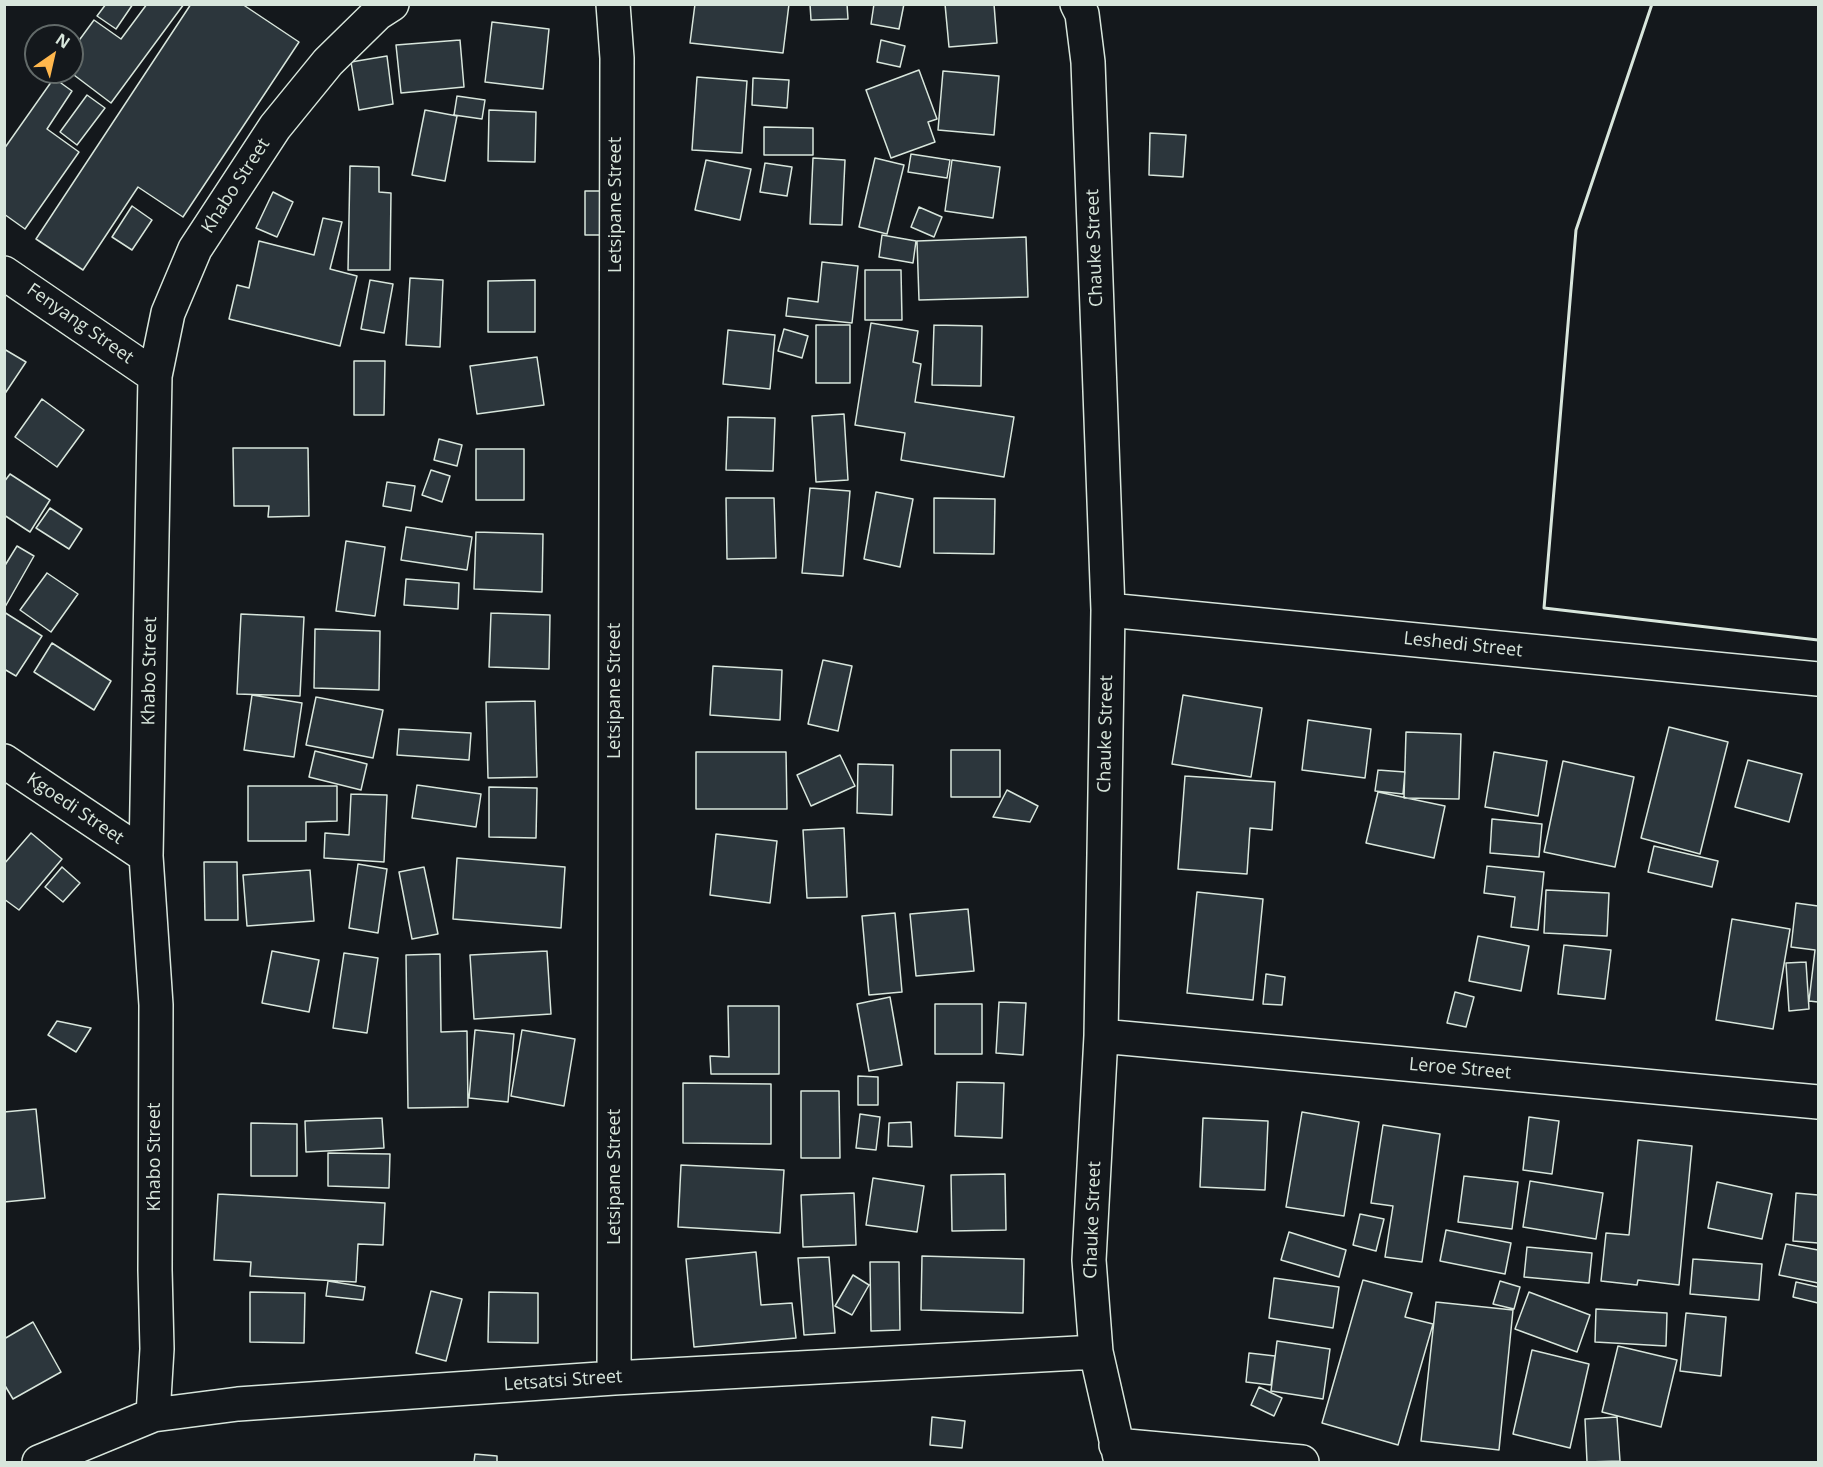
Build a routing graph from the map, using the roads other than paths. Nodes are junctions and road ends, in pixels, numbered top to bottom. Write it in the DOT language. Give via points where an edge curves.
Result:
graph roads {
  1 [pos="613,4"];
  2 [pos="1077,4"];
  3 [pos="378,7"];
  4 [pos="4,273"];
  5 [pos="155,376"];
  6 [pos="1108,610"];
  7 [pos="1818,679"];
  8 [pos="4,761"];
  9 [pos="146,856"];
  10 [pos="1101,1036"];
  11 [pos="1818,1102"];
  12 [pos="1096,1352"];
  13 [pos="614,1378"];
  14 [pos="153,1415"];
  15 [pos="1119,1454"];
  16 [pos="39,1462"];
  17 [pos="1302,1462"];
  1 -- 13 [label="street, Letsipane Street" via="617,58"];
  2 -- 6 [label="street, Chauke Street" via="1082,14 1088,62"];
  3 -- 5 [label="street, Khabo Street" via="275,127 195,249 168,313"];
  4 -- 5 [label="street, Fenyang Street"];
  5 -- 9 [label="street, Khabo Street"];
  6 -- 7 [label="street, Leshedi Street"];
  6 -- 10 [label="street, Chauke Street"];
  8 -- 9 [label="street, Kgoedi Street"];
  9 -- 14 [label="street, Khabo Street" via="156,1005 157,1350"];
  10 -- 11 [label="street, Leroe Street"];
  10 -- 12 [label="street, Chauke Street" via="1089,1260"];
  12 -- 13 [label="street, Letsatsi Street"];
  12 -- 15 [label="street, Chauke Street"];
  13 -- 14 [label="street, Letsatsi Street" via="238,1404"];
  14 -- 16 [label="street, Letsatsi Street"];
  15 -- 17 [label="street"];
}
